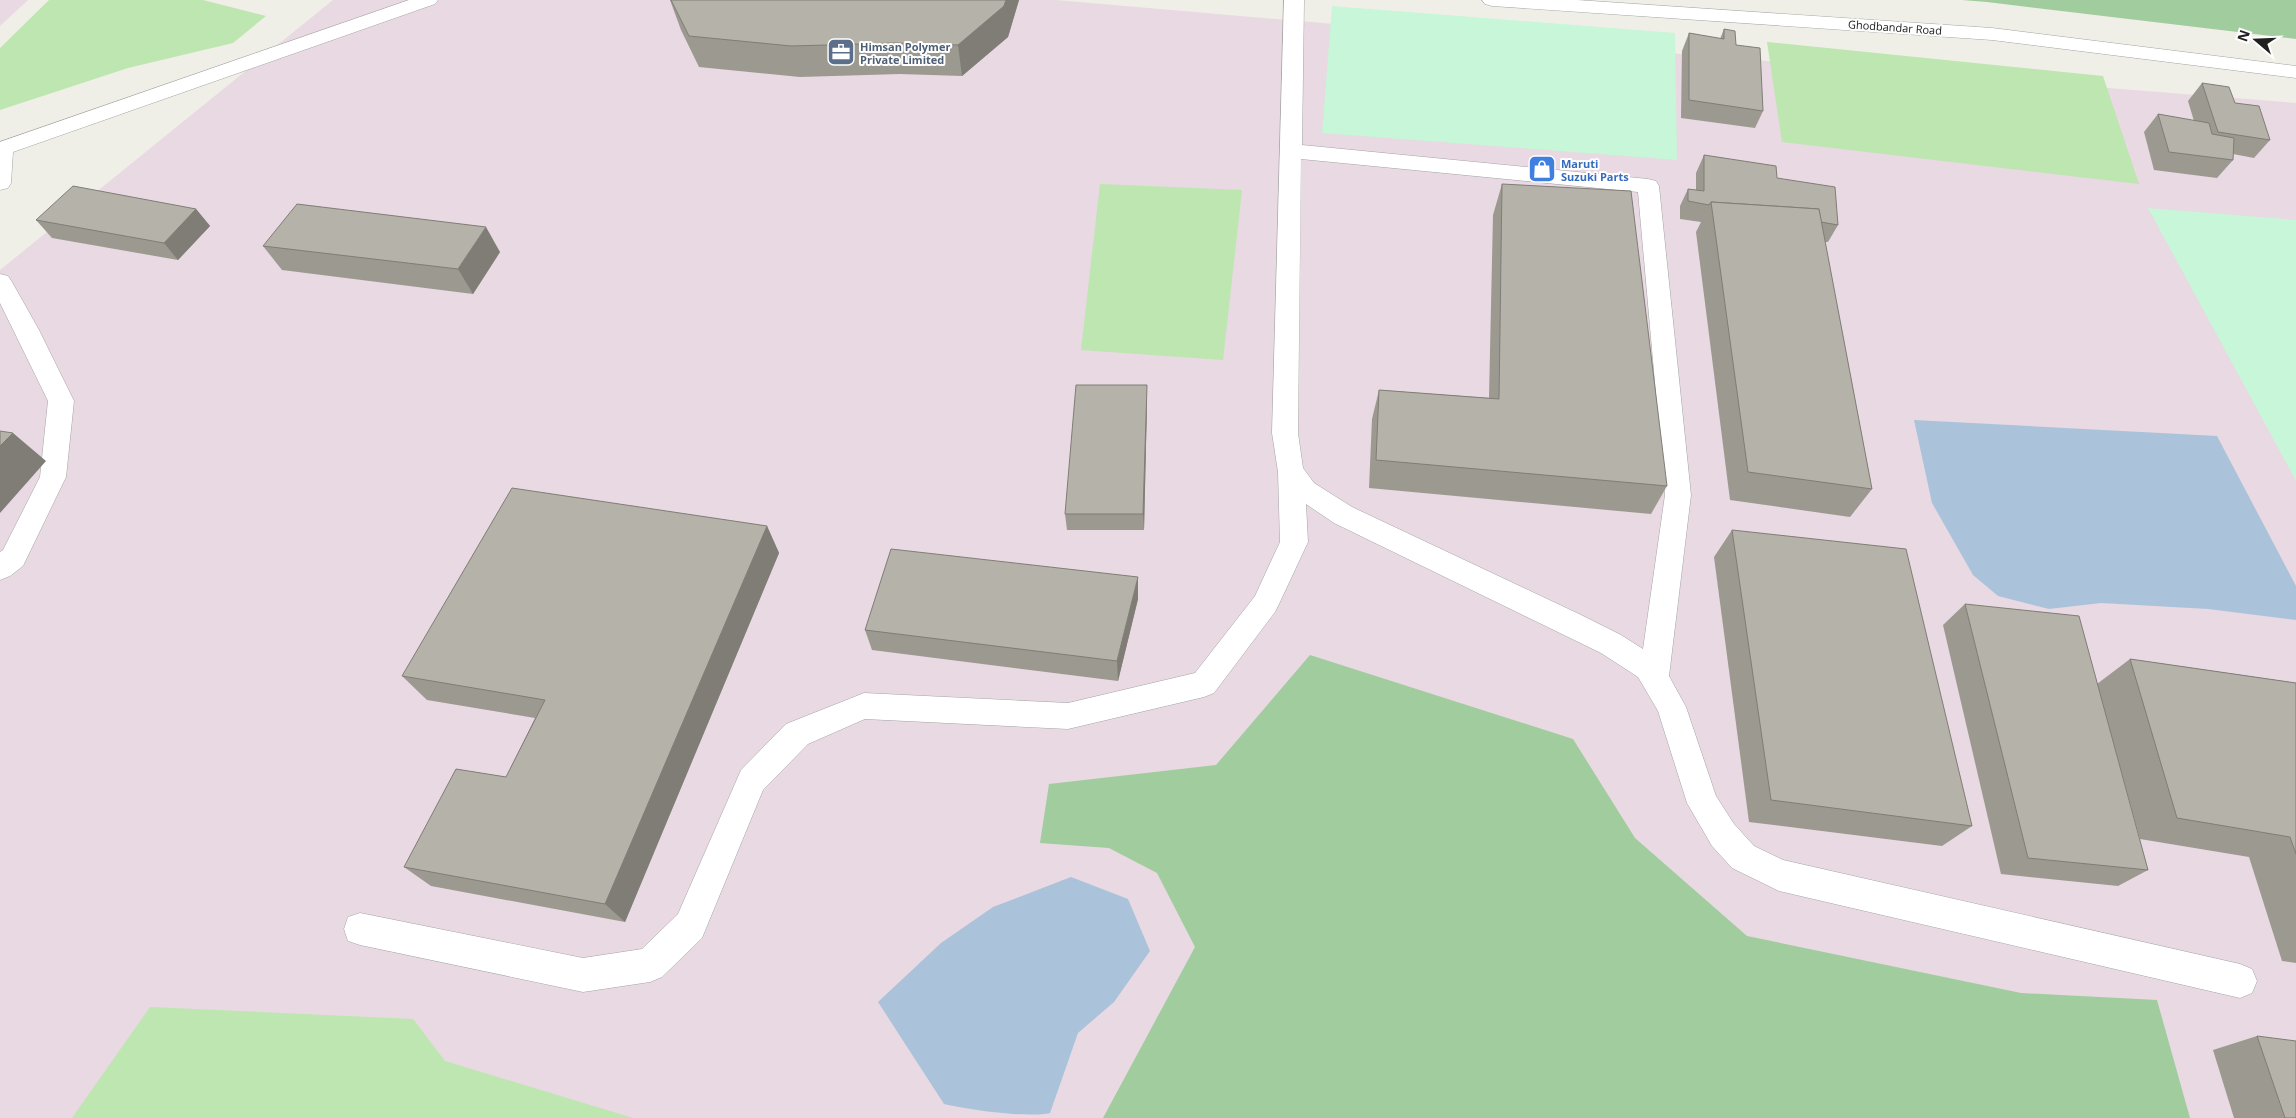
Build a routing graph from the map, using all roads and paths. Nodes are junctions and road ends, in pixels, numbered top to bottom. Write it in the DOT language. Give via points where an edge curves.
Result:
graph roads {
  1 [pos="428,0"];
  2 [pos="1294,0"];
  3 [pos="1492,0"];
  4 [pos="2296,72"];
  5 [pos="2,149"];
  6 [pos="1290,152"];
  7 [pos="0,183"];
  8 [pos="0,282"];
  9 [pos="1291,472"];
  10 [pos="0,568"];
  11 [pos="1654,677"];
  12 [pos="360,929"];
  13 [pos="2240,981"];
  1 -- 5 [label="street"];
  2 -- 6 [label="street"];
  3 -- 4 [label="street, Ghodbandar Road" via="1992,34"];
  5 -- 7 [label="street"];
  6 -- 9 [label="street" via="1285,433"];
  6 -- 11 [label="street" via="1648,186 1678,495"];
  8 -- 10 [label="street" via="61,401 52,477 12,558"];
  9 -- 11 [label="street" via="1305,490 1343,515 1611,644 1648,668"];
  9 -- 12 [label="street" via="1294,542 1264,604 1204,684 1068,716 864,706 797,734 752,780 690,926 650,965 583,975"];
  11 -- 13 [label="street" via="1671,707 1703,802 1722,835 1743,857 1779,875"];
}
